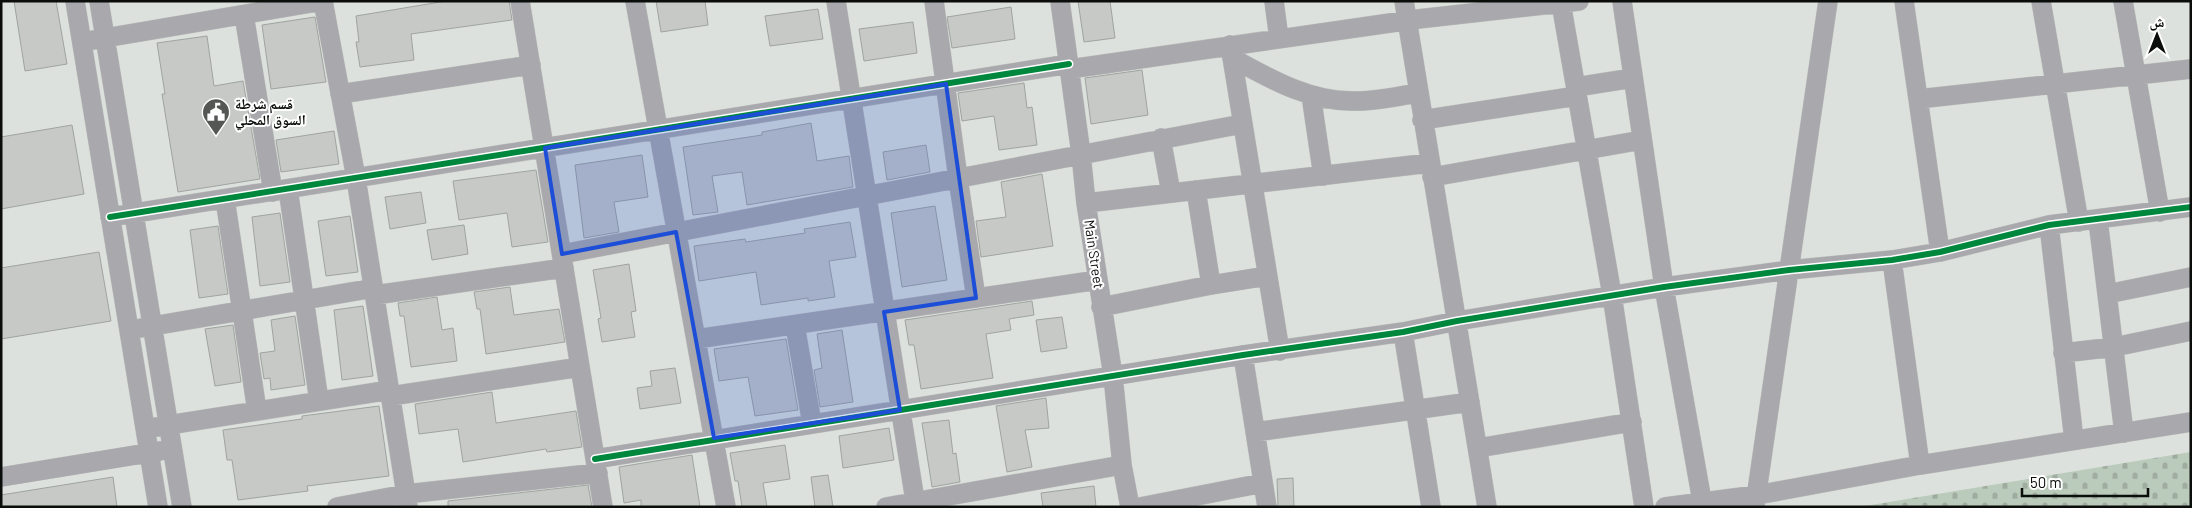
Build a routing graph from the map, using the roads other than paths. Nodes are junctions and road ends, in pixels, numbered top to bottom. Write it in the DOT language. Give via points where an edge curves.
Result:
graph roads {
  1 [pos="75,1"];
  2 [pos="100,1"];
  3 [pos="323,1"];
  4 [pos="520,1"];
  5 [pos="635,1"];
  6 [pos="836,1"];
  7 [pos="934,1"];
  8 [pos="1060,1"];
  9 [pos="1274,1"];
  10 [pos="1404,1"];
  11 [pos="1622,1"];
  12 [pos="1828,1"];
  13 [pos="1904,1"];
  14 [pos="2041,1"];
  15 [pos="2123,1"];
  16 [pos="1570,2"];
  17 [pos="1519,4"];
  18 [pos="248,10"];
  19 [pos="1406,21"];
  20 [pos="106,38"];
  21 [pos="1279,39"];
  22 [pos="81,42"];
  23 [pos="1231,52"];
  24 [pos="531,65"];
  25 [pos="1070,67"];
  26 [pos="2191,69"];
  27 [pos="2136,77"];
  28 [pos="1633,78"];
  29 [pos="946,84"];
  30 [pos="2055,85"];
  31 [pos="1577,92"];
  32 [pos="1418,93"];
  33 [pos="340,94"];
  34 [pos="1311,95"];
  35 [pos="852,99"];
  36 [pos="1918,100"];
  37 [pos="1422,120"];
  38 [pos="1242,124"];
  39 [pos="658,130"];
  40 [pos="1161,138"];
  41 [pos="1642,140"];
  42 [pos="545,148"];
  43 [pos="1587,151"];
  44 [pos="1081,154"];
  45 [pos="1431,170"];
  46 [pos="1323,176"];
  47 [pos="356,178"];
  48 [pos="958,178"];
  49 [pos="1252,184"];
  50 [pos="280,190"];
  51 [pos="1196,190"];
  52 [pos="1171,193"];
  53 [pos="867,195"];
  54 [pos="224,199"];
  55 [pos="1086,203"];
  56 [pos="2191,207"];
  57 [pos="2160,212"];
  58 [pos="134,214"];
  59 [pos="110,218"];
  60 [pos="2089,221"];
  61 [pos="2049,225"];
  62 [pos="676,232"];
  63 [pos="1940,252"];
  64 [pos="1892,260"];
  65 [pos="563,261"];
  66 [pos="1789,270"];
  67 [pos="1267,276"];
  68 [pos="2191,277"];
  69 [pos="1098,280"];
  70 [pos="1211,285"];
  71 [pos="1664,287"];
  72 [pos="374,291"];
  73 [pos="2107,294"];
  74 [pos="1612,295"];
  75 [pos="976,298"];
  76 [pos="304,300"];
  77 [pos="1101,307"];
  78 [pos="242,310"];
  79 [pos="884,312"];
  80 [pos="1457,321"];
  81 [pos="152,325"];
  82 [pos="795,325"];
  83 [pos="129,330"];
  84 [pos="2191,331"];
  85 [pos="1403,332"];
  86 [pos="696,338"];
  87 [pos="2114,347"];
  88 [pos="1280,350"];
  89 [pos="2063,353"];
  90 [pos="1243,355"];
  91 [pos="580,367"];
  92 [pos="1112,376"];
  93 [pos="390,393"];
  94 [pos="320,401"];
  95 [pos="1470,402"];
  96 [pos="1414,409"];
  97 [pos="257,410"];
  98 [pos="900,410"];
  99 [pos="1632,422"];
  100 [pos="2191,422"];
  101 [pos="168,424"];
  102 [pos="812,424"];
  103 [pos="145,429"];
  104 [pos="1255,432"];
  105 [pos="2124,433"];
  106 [pos="714,438"];
  107 [pos="2074,440"];
  108 [pos="1478,448"];
  109 [pos="172,450"];
  110 [pos="149,453"];
  111 [pos="1122,465"];
  112 [pos="596,466"];
  113 [pos="1920,466"];
  114 [pos="1,477"];
  115 [pos="1263,483"];
  116 [pos="407,500"];
  117 [pos="1702,501"];
  118 [pos="1756,501"];
  119 [pos="916,504"];
  120 [pos="158,507"];
  121 [pos="182,507"];
  122 [pos="337,507"];
  123 [pos="603,507"];
  124 [pos="726,507"];
  125 [pos="886,507"];
  126 [pos="1130,507"];
  127 [pos="1140,507"];
  128 [pos="1267,507"];
  129 [pos="1431,507"];
  130 [pos="1488,507"];
  131 [pos="1644,507"];
  132 [pos="1665,507"];
  1 -- 22 [label="street"];
  2 -- 20 [label="street"];
  3 -- 18 [label="street"];
  3 -- 33 [label="street"];
  4 -- 24 [label="street"];
  5 -- 39 [label="street"];
  6 -- 35 [label="street"];
  7 -- 29 [label="street"];
  8 -- 25 [label="street, Main Street"];
  9 -- 21 [label="street"];
  10 -- 19 [label="street"];
  11 -- 28 [label="street"];
  12 -- 66 [label="street"];
  13 -- 36 [label="street"];
  14 -- 30 [label="street"];
  15 -- 27 [label="street"];
  16 -- 17 [label="street"];
  16 -- 31 [label="street"];
  17 -- 19 [label="street"];
  18 -- 20 [label="street"];
  18 -- 50 [label="street"];
  19 -- 21 [label="street"];
  19 -- 32 [label="street"];
  20 -- 22 [label="street"];
  20 -- 58 [label="street"];
  21 -- 23 [label="street"];
  22 -- 59 [label="street"];
  23 -- 25 [label="street"];
  23 -- 34 [label="street" via="1277,82"];
  23 -- 38 [label="street"];
  24 -- 33 [label="street"];
  24 -- 42 [label="street"];
  25 -- 29 [label="street"];
  25 -- 44 [label="street, Main Street"];
  26 -- 27 [label="street"];
  27 -- 30 [label="street"];
  27 -- 57 [label="street"];
  28 -- 31 [label="street"];
  28 -- 41 [label="street"];
  29 -- 35 [label="street"];
  29 -- 48 [label="street"];
  30 -- 36 [label="street"];
  30 -- 60 [label="street"];
  31 -- 37 [label="street"];
  31 -- 43 [label="street"];
  32 -- 34 [label="street" via="1356,101"];
  32 -- 37 [label="street"];
  33 -- 47 [label="street"];
  34 -- 46 [label="street"];
  35 -- 39 [label="street"];
  35 -- 53 [label="street"];
  36 -- 63 [label="street"];
  37 -- 45 [label="street"];
  38 -- 40 [label="street"];
  38 -- 49 [label="street"];
  39 -- 42 [label="street"];
  39 -- 62 [label="street"];
  40 -- 44 [label="street"];
  40 -- 52 [label="street"];
  41 -- 43 [label="street"];
  41 -- 71 [label="street"];
  42 -- 47 [label="street"];
  42 -- 65 [label="street"];
  43 -- 45 [label="street"];
  43 -- 74 [label="street"];
  44 -- 48 [label="street"];
  44 -- 55 [label="street, Main Street"];
  45 -- 46 [label="street"];
  45 -- 80 [label="street"];
  46 -- 49 [label="street"];
  47 -- 50 [label="street"];
  47 -- 72 [label="street"];
  48 -- 53 [label="street"];
  48 -- 75 [label="street"];
  49 -- 51 [label="street"];
  49 -- 67 [label="street"];
  50 -- 54 [label="street"];
  50 -- 76 [label="street"];
  51 -- 52 [label="street"];
  51 -- 70 [label="street"];
  52 -- 55 [label="street"];
  53 -- 62 [label="street"];
  53 -- 79 [label="street"];
  54 -- 58 [label="street"];
  54 -- 78 [label="street"];
  55 -- 69 [label="street, Main Street"];
  56 -- 57 [label="street"];
  57 -- 60 [label="street"];
  58 -- 59 [label="street"];
  58 -- 81 [label="street"];
  59 -- 83 [label="street"];
  60 -- 61 [label="street"];
  60 -- 73 [label="street"];
  61 -- 63 [label="street"];
  61 -- 89 [label="street"];
  62 -- 65 [label="street"];
  62 -- 86 [label="street"];
  63 -- 64 [label="street"];
  64 -- 66 [label="street"];
  64 -- 113 [label="street"];
  65 -- 72 [label="street"];
  65 -- 91 [label="street"];
  66 -- 71 [label="street"];
  66 -- 118 [label="street"];
  67 -- 70 [label="street"];
  67 -- 88 [label="street"];
  68 -- 73 [label="street"];
  69 -- 75 [label="street"];
  69 -- 77 [label="street, Main Street"];
  70 -- 77 [label="street"];
  71 -- 74 [label="street"];
  71 -- 117 [label="street"];
  72 -- 76 [label="street"];
  72 -- 93 [label="street"];
  73 -- 87 [label="street"];
  74 -- 80 [label="street"];
  74 -- 99 [label="street"];
  75 -- 79 [label="street"];
  76 -- 78 [label="street"];
  76 -- 94 [label="street"];
  77 -- 92 [label="street, Main Street"];
  78 -- 81 [label="street"];
  78 -- 97 [label="street"];
  79 -- 82 [label="street"];
  79 -- 98 [label="street"];
  80 -- 85 [label="street"];
  80 -- 95 [label="street"];
  81 -- 83 [label="street"];
  81 -- 101 [label="street"];
  82 -- 86 [label="street"];
  82 -- 102 [label="street"];
  83 -- 103 [label="street"];
  84 -- 87 [label="street"];
  85 -- 88 [label="street"];
  85 -- 96 [label="street"];
  86 -- 106 [label="street"];
  87 -- 89 [label="street"];
  87 -- 105 [label="street"];
  88 -- 90 [label="street"];
  89 -- 107 [label="street"];
  90 -- 92 [label="street"];
  90 -- 104 [label="street"];
  91 -- 93 [label="street"];
  91 -- 112 [label="street"];
  92 -- 98 [label="street"];
  92 -- 111 [label="street, Main Street"];
  93 -- 94 [label="street"];
  93 -- 116 [label="street"];
  94 -- 97 [label="street"];
  95 -- 96 [label="street"];
  95 -- 108 [label="street"];
  96 -- 104 [label="street"];
  96 -- 129 [label="street"];
  97 -- 101 [label="street"];
  98 -- 102 [label="street"];
  98 -- 119 [label="street"];
  99 -- 108 [label="street"];
  99 -- 131 [label="street"];
  100 -- 105 [label="street"];
  101 -- 103 [label="street"];
  101 -- 109 [label="street"];
  102 -- 106 [label="street"];
  103 -- 110 [label="street"];
  104 -- 115 [label="street"];
  105 -- 107 [label="street"];
  106 -- 112 [label="street"];
  106 -- 124 [label="street"];
  107 -- 113 [label="street"];
  108 -- 130 [label="street"];
  109 -- 110 [label="street"];
  109 -- 121 [label="street"];
  110 -- 114 [label="street"];
  110 -- 120 [label="street"];
  111 -- 119 [label="street"];
  111 -- 126 [label="street, Main Street"];
  112 -- 116 [label="street"];
  112 -- 123 [label="street"];
  113 -- 118 [label="street"];
  115 -- 127 [label="street"];
  115 -- 128 [label="street"];
  116 -- 122 [label="street"];
  117 -- 118 [label="street"];
  117 -- 132 [label="street"];
  119 -- 125 [label="street"];
}
